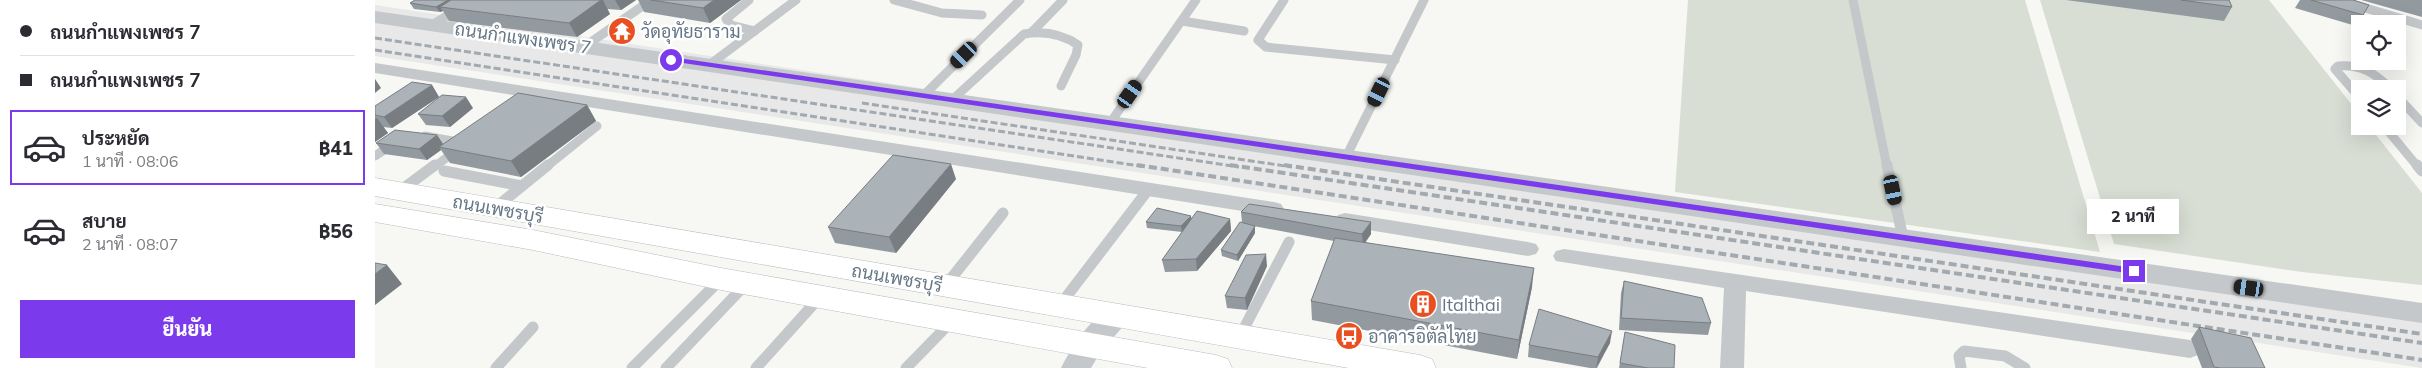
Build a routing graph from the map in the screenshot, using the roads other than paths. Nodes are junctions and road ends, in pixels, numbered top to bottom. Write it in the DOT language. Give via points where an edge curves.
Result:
graph roads {
  1 [pos="472,0"];
  2 [pos="651,0"];
  3 [pos="749,0"];
  4 [pos="796,0"];
  5 [pos="897,0"];
  6 [pos="1020,0"];
  7 [pos="1063,0"];
  8 [pos="1196,0"];
  9 [pos="1284,0"];
  10 [pos="1424,0"];
  11 [pos="1853,0"];
  12 [pos="2339,0"];
  13 [pos="982,15"];
  14 [pos="375,17"];
  15 [pos="1182,20"];
  16 [pos="432,25"];
  17 [pos="2422,25"];
  18 [pos="755,31"];
  19 [pos="1244,31"];
  20 [pos="1032,32"];
  21 [pos="584,47"];
  22 [pos="1395,60"];
  23 [pos="709,65"];
  24 [pos="375,68"];
  25 [pos="2383,80"];
  26 [pos="1061,86"];
  27 [pos="2351,88"];
  28 [pos="923,96"];
  29 [pos="952,100"];
  30 [pos="2406,106"];
  31 [pos="1110,123"];
  32 [pos="2422,123"];
  33 [pos="597,126"];
  34 [pos="2392,135"];
  35 [pos="375,156"];
  36 [pos="1347,157"];
  37 [pos="444,171"];
  38 [pos="2422,171"];
  39 [pos="522,186"];
  40 [pos="387,190"];
  41 [pos="1148,190"];
  42 [pos="494,208"];
  43 [pos="1294,212"];
  44 [pos="375,213"];
  45 [pos="1003,213"];
  46 [pos="1323,217"];
  47 [pos="1903,238"];
  48 [pos="1289,242"];
  49 [pos="1528,249"];
  50 [pos="1565,256"];
  51 [pos="734,281"];
  52 [pos="1735,283"];
  53 [pos="945,286"];
  54 [pos="821,297"];
  55 [pos="1059,306"];
  56 [pos="2422,313"];
  57 [pos="1118,316"];
  58 [pos="953,320"];
  59 [pos="533,327"];
  60 [pos="1240,337"];
  61 [pos="2190,349"];
  62 [pos="1083,357"];
  63 [pos="496,368"];
  64 [pos="632,368"];
  65 [pos="666,368"];
  66 [pos="755,368"];
  67 [pos="906,368"];
  68 [pos="1216,368"];
  69 [pos="1420,368"];
  70 [pos="1732,368"];
  71 [pos="1961,368"];
  72 [pos="2025,368"];
  1 -- 16 [label="lane"];
  2 -- 21 [label="lane"];
  3 -- 18 [label="lane" via="726,18 731,25"];
  4 -- 18 [label="lane"];
  5 -- 13 [label="lane" via="942,13"];
  6 -- 28 [label="lane"];
  7 -- 20 [label="lane"];
  8 -- 15 [label="lane"];
  9 -- 22 [label="lane" via="1258,40 1266,47"];
  10 -- 22 [label="lane"];
  11 -- 47 [label="lane"];
  12 -- 17 [label="lane"];
  14 -- 16 [label="street, ถนนกำแพงเพชร 7"];
  15 -- 19 [label="lane"];
  15 -- 31 [label="lane"];
  16 -- 21 [label="street, ถนนกำแพงเพชร 7"];
  18 -- 23 [label="lane"];
  20 -- 26 [label="lane" via="1071,39 1079,45"];
  20 -- 29 [label="lane" via="1024,34"];
  21 -- 23 [label="street, ถนนกำแพงเพชร 7"];
  22 -- 36 [label="lane"];
  23 -- 28 [label="street, ถนนกำแพงเพชร 7"];
  24 -- 41 [label="street"];
  25 -- 27 [label="lane" via="2367,68 2350,64 2338,66 2335,69"];
  28 -- 29 [label="street, ถนนกำแพงเพชร 7"];
  29 -- 31 [label="street, ถนนกำแพงเพชร 7"];
  30 -- 32 [label="lane"];
  31 -- 36 [label="street, ถนนกำแพงเพชร 7"];
  33 -- 39 [label="lane"];
  34 -- 38 [label="lane"];
  35 -- 40 [label="lane" via="407,138 428,136 466,143"];
  36 -- 47 [label="street, ถนนกำแพงเพชร 7"];
  37 -- 39 [label="lane"];
  39 -- 42 [label="lane"];
  40 -- 42 [label="main road, ถนนเพชรบุรี"];
  41 -- 43 [label="street"];
  41 -- 55 [label="lane"];
  42 -- 53 [label="main road, ถนนเพชรบุรี"];
  44 -- 51 [label="main road, ถนนเพชรบุรี" via="533,240"];
  45 -- 53 [label="lane"];
  46 -- 49 [label="street"];
  47 -- 56 [label="street, ถนนกำแพงเพชร 7"];
  48 -- 60 [label="lane"];
  50 -- 52 [label="street"];
  51 -- 54 [label="main road, ถนนเพชรบุรี"];
  51 -- 64 [label="lane"];
  51 -- 65 [label="lane"];
  52 -- 61 [label="street"];
  52 -- 70 [label="street"];
  53 -- 55 [label="main road, ถนนเพชรบุรี"];
  54 -- 58 [label="main road, ถนนเพชรบุรี"];
  54 -- 66 [label="lane"];
  55 -- 57 [label="main road, ถนนเพชรบุรี"];
  57 -- 60 [label="main road, ถนนเพชรบุรี"];
  57 -- 62 [label="street"];
  58 -- 62 [label="main road, ถนนเพชรบุรี"];
  58 -- 67 [label="lane"];
  59 -- 63 [label="lane"];
  60 -- 69 [label="main road, ถนนเพชรบุรี"];
  62 -- 68 [label="main road, ถนนเพชรบุรี"];
  71 -- 72 [label="lane" via="1959,356 1964,351 2013,358"];
}
